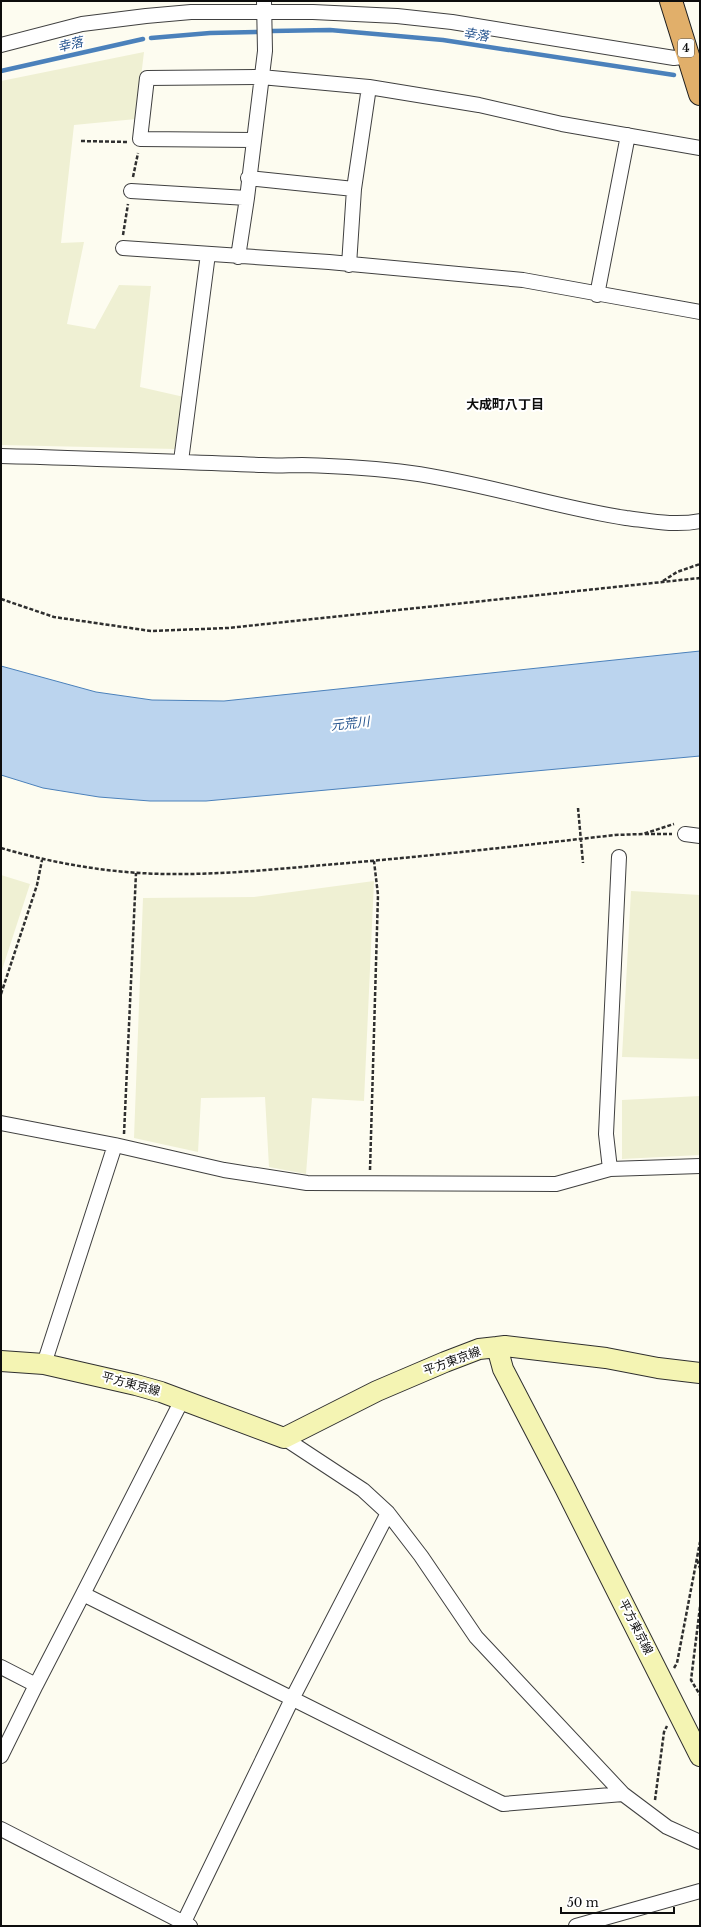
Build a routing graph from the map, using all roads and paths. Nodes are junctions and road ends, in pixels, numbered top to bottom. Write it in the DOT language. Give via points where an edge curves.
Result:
graph roads {
  1 [pos="673,3"];
  2 [pos="265,7"];
  3 [pos="1,45"];
  4 [pos="689,56"];
  5 [pos="261,77"];
  6 [pos="369,87"];
  7 [pos="700,94"];
  8 [pos="628,135"];
  9 [pos="253,140"];
  10 [pos="81,141"];
  11 [pos="133,143"];
  12 [pos="700,148"];
  13 [pos="248,178"];
  14 [pos="354,189"];
  15 [pos="131,191"];
  16 [pos="247,198"];
  17 [pos="123,248"];
  18 [pos="208,254"];
  19 [pos="238,257"];
  20 [pos="349,265"];
  21 [pos="597,295"];
  22 [pos="700,312"];
  23 [pos="1,456"];
  24 [pos="180,461"];
  25 [pos="700,521"];
  26 [pos="700,564"];
  27 [pos="700,578"];
  28 [pos="661,583"];
  29 [pos="1,599"];
  30 [pos="578,808"];
  31 [pos="680,829"];
  32 [pos="643,834"];
  33 [pos="700,836"];
  34 [pos="582,838"];
  35 [pos="1,848"];
  36 [pos="618,857"];
  37 [pos="42,860"];
  38 [pos="374,861"];
  39 [pos="583,863"];
  40 [pos="136,873"];
  41 [pos="1,994"];
  42 [pos="1,1123"];
  43 [pos="119,1146"];
  44 [pos="700,1166"];
  45 [pos="610,1169"];
  46 [pos="370,1184"];
  47 [pos="497,1347"];
  48 [pos="1,1361"];
  49 [pos="44,1364"];
  50 [pos="700,1373"];
  51 [pos="182,1400"];
  52 [pos="284,1438"];
  53 [pos="388,1513"];
  54 [pos="700,1542"];
  55 [pos="697,1559"];
  56 [pos="700,1568"];
  57 [pos="82,1594"];
  58 [pos="700,1607"];
  59 [pos="1,1667"];
  60 [pos="661,1677"];
  61 [pos="36,1685"];
  62 [pos="700,1695"];
  63 [pos="292,1699"];
  64 [pos="680,1714"];
  65 [pos="1,1756"];
  66 [pos="700,1756"];
  67 [pos="623,1794"];
  68 [pos="652,1817"];
  69 [pos="1,1829"];
  70 [pos="700,1842"];
  71 [pos="700,1890"];
  72 [pos="185,1925"];
  73 [pos="576,1926"];
  1 -- 4 [label="highway, 4"];
  2 -- 3 [label="street" via="146,16 82,24"];
  2 -- 4 [label="street" via="452,22 674,58"];
  2 -- 5 [label="street" via="265,51"];
  4 -- 7 [label="highway, 4"];
  5 -- 6 [label="street"];
  5 -- 9 [label="street"];
  5 -- 9 [label="street" via="148,78 140,139"];
  6 -- 8 [label="street" via="479,105 562,124"];
  6 -- 14 [label="street"];
  8 -- 12 [label="street"];
  8 -- 21 [label="street"];
  9 -- 13 [label="street"];
  10 -- 11 [label="path"];
  13 -- 14 [label="street"];
  13 -- 16 [label="street"];
  14 -- 20 [label="street"];
  15 -- 16 [label="street"];
  16 -- 19 [label="street"];
  17 -- 18 [label="street"];
  18 -- 19 [label="street"];
  18 -- 24 [label="street"];
  19 -- 20 [label="street"];
  20 -- 21 [label="street" via="522,280"];
  21 -- 22 [label="street"];
  23 -- 24 [label="street"];
  24 -- 25 [label="street" via="303,465 400,472 460,480 551,504 616,516 665,523 687,524"];
  26 -- 28 [label="path" via="677,572"];
  27 -- 28 [label="path"];
  28 -- 29 [label="path" via="228,628 151,631 54,617"];
  30 -- 34 [label="path"];
  31 -- 32 [label="path"];
  31 -- 32 [label="path"];
  31 -- 33 [label="street"];
  32 -- 34 [label="path"];
  34 -- 38 [label="path"];
  34 -- 39 [label="path"];
  35 -- 37 [label="path"];
  36 -- 45 [label="street" via="606,1134"];
  37 -- 40 [label="path"];
  37 -- 41 [label="path" via="37,885"];
  38 -- 40 [label="path" via="230,872"];
  38 -- 46 [label="path" via="378,895"];
  40 -- 43 [label="path"];
  42 -- 43 [label="street"];
  43 -- 46 [label="street" via="224,1170 307,1183"];
  43 -- 49 [label="street"];
  44 -- 45 [label="street"];
  45 -- 46 [label="street" via="556,1184"];
  47 -- 50 [label="main road" via="563,1352"];
  47 -- 52 [label="main road, 平方東京線" via="479,1349 383,1388"];
  47 -- 60 [label="main road, 平方東京線" via="503,1369"];
  48 -- 49 [label="main road, 平方東京線"];
  49 -- 51 [label="main road, 平方東京線" via="136,1385"];
  51 -- 52 [label="main road, 平方東京線"];
  51 -- 57 [label="street"];
  52 -- 53 [label="street" via="364,1490"];
  53 -- 63 [label="street"];
  53 -- 67 [label="street" via="421,1556 476,1637"];
  54 -- 55 [label="path"];
  55 -- 56 [label="path"];
  55 -- 60 [label="path" via="677,1663 674,1669"];
  57 -- 61 [label="street"];
  57 -- 63 [label="street"];
  58 -- 62 [label="path" via="691,1680"];
  59 -- 61 [label="street"];
  60 -- 64 [label="main road, 平方東京線"];
  61 -- 65 [label="street"];
  63 -- 67 [label="street" via="503,1804"];
  63 -- 72 [label="street"];
  64 -- 66 [label="main road, 平方東京線"];
  64 -- 68 [label="path" via="670,1720 664,1732"];
  67 -- 68 [label="street"];
  68 -- 70 [label="street"];
  69 -- 72 [label="street"];
  71 -- 73 [label="street"];
}
